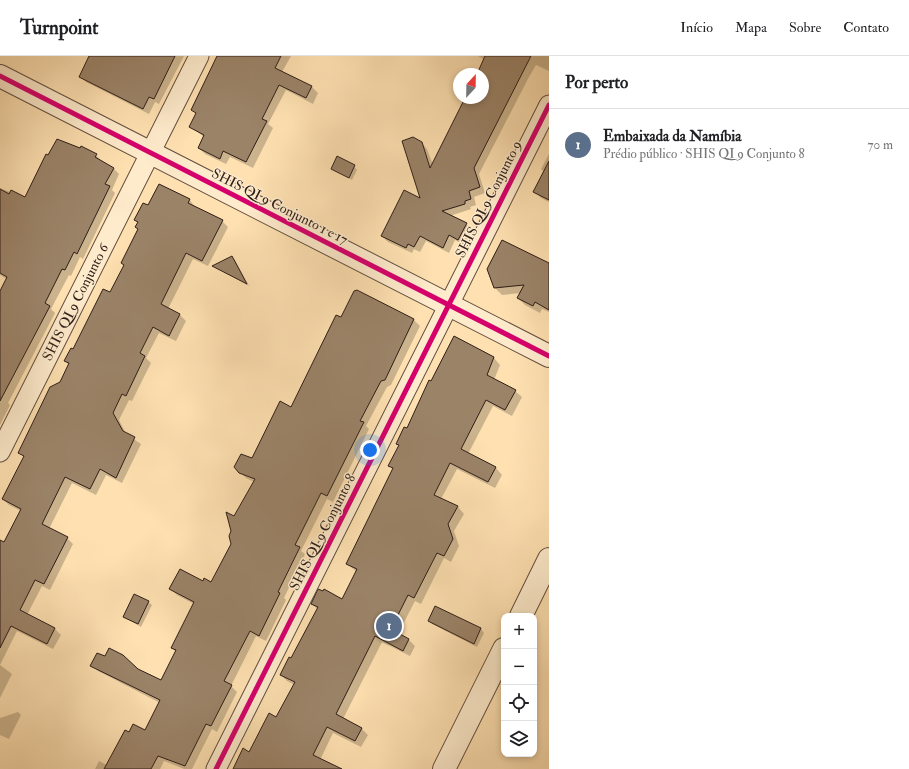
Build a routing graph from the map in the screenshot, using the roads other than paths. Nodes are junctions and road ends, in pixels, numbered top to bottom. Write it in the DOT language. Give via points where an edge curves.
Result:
graph roads {
  1 [pos="199,56"];
  2 [pos="0,76"];
  3 [pos="549,105"];
  4 [pos="149,153"];
  5 [pos="449,305"];
  6 [pos="549,356"];
  7 [pos="0,452"];
  8 [pos="549,559"];
  9 [pos="522,613"];
  10 [pos="501,655"];
  11 [pos="216,769"];
  12 [pos="444,769"];
  1 -- 4 [label="street, SHIS QI 9 Conjunto 6"];
  2 -- 4 [label="street, SHIS QI 9 Conjunto 1 e 17"];
  3 -- 5 [label="street, SHIS QI 9 Conjunto 9"];
  4 -- 5 [label="street, SHIS QI 9 Conjunto 1 e 17"];
  4 -- 7 [label="street, SHIS QI 9 Conjunto 6"];
  5 -- 6 [label="street, SHIS QI 9 Conjunto 1 e 17"];
  5 -- 11 [label="street, SHIS QI 9 Conjunto 8"];
  8 -- 9 [label="street"];
  10 -- 12 [label="street"];
}
